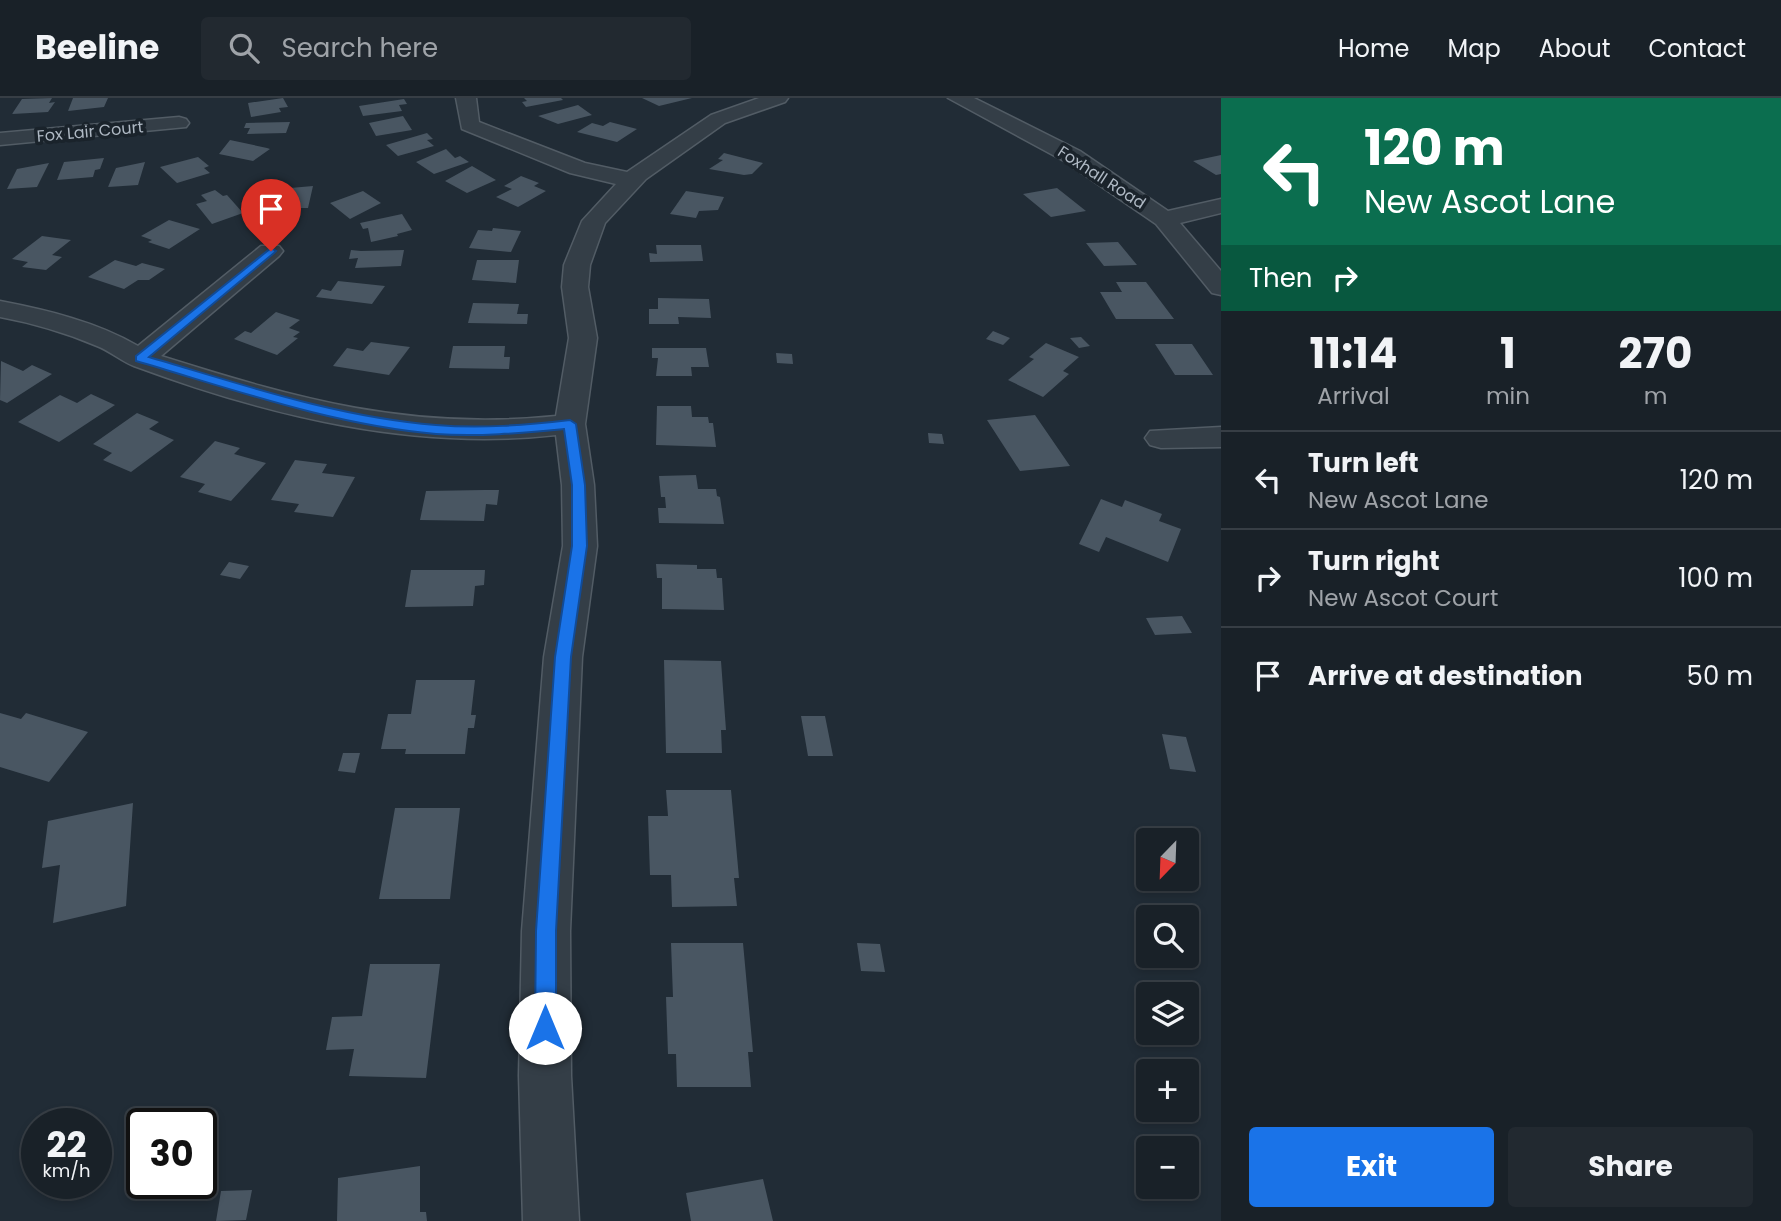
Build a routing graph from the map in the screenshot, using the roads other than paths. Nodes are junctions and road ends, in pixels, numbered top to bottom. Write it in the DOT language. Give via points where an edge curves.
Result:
graph roads {
  1 [pos="466,98"];
  2 [pos="776,98"];
  3 [pos="958,98"];
  4 [pos="179,122"];
  5 [pos="0,139"];
  6 [pos="630,180"];
  7 [pos="1221,206"];
  8 [pos="1164,219"];
  9 [pos="271,251"];
  10 [pos="1221,287"];
  11 [pos="0,309"];
  12 [pos="141,358"];
  13 [pos="570,424"];
  14 [pos="1221,437"];
  15 [pos="1161,438"];
  16 [pos="551,1221"];
  1 -- 6 [label="street" via="469,125 578,169"];
  2 -- 6 [label="street" via="718,119"];
  3 -- 8 [label="street, Foxhall Road" via="1072,156"];
  4 -- 5 [label="street, Fox Lair Court"];
  6 -- 13 [label="street" via="594,221 577,265 575,287 583,338"];
  7 -- 8 [label="street"];
  8 -- 10 [label="street, Foxhall Road"];
  9 -- 12 [label="street"];
  11 -- 12 [label="street" via="50,320"];
  12 -- 13 [label="street" via="369,421 438,430 501,431"];
  13 -- 16 [label="street" via="580,546 563,657 546,931 545,1090"];
  14 -- 15 [label="street"];
}
